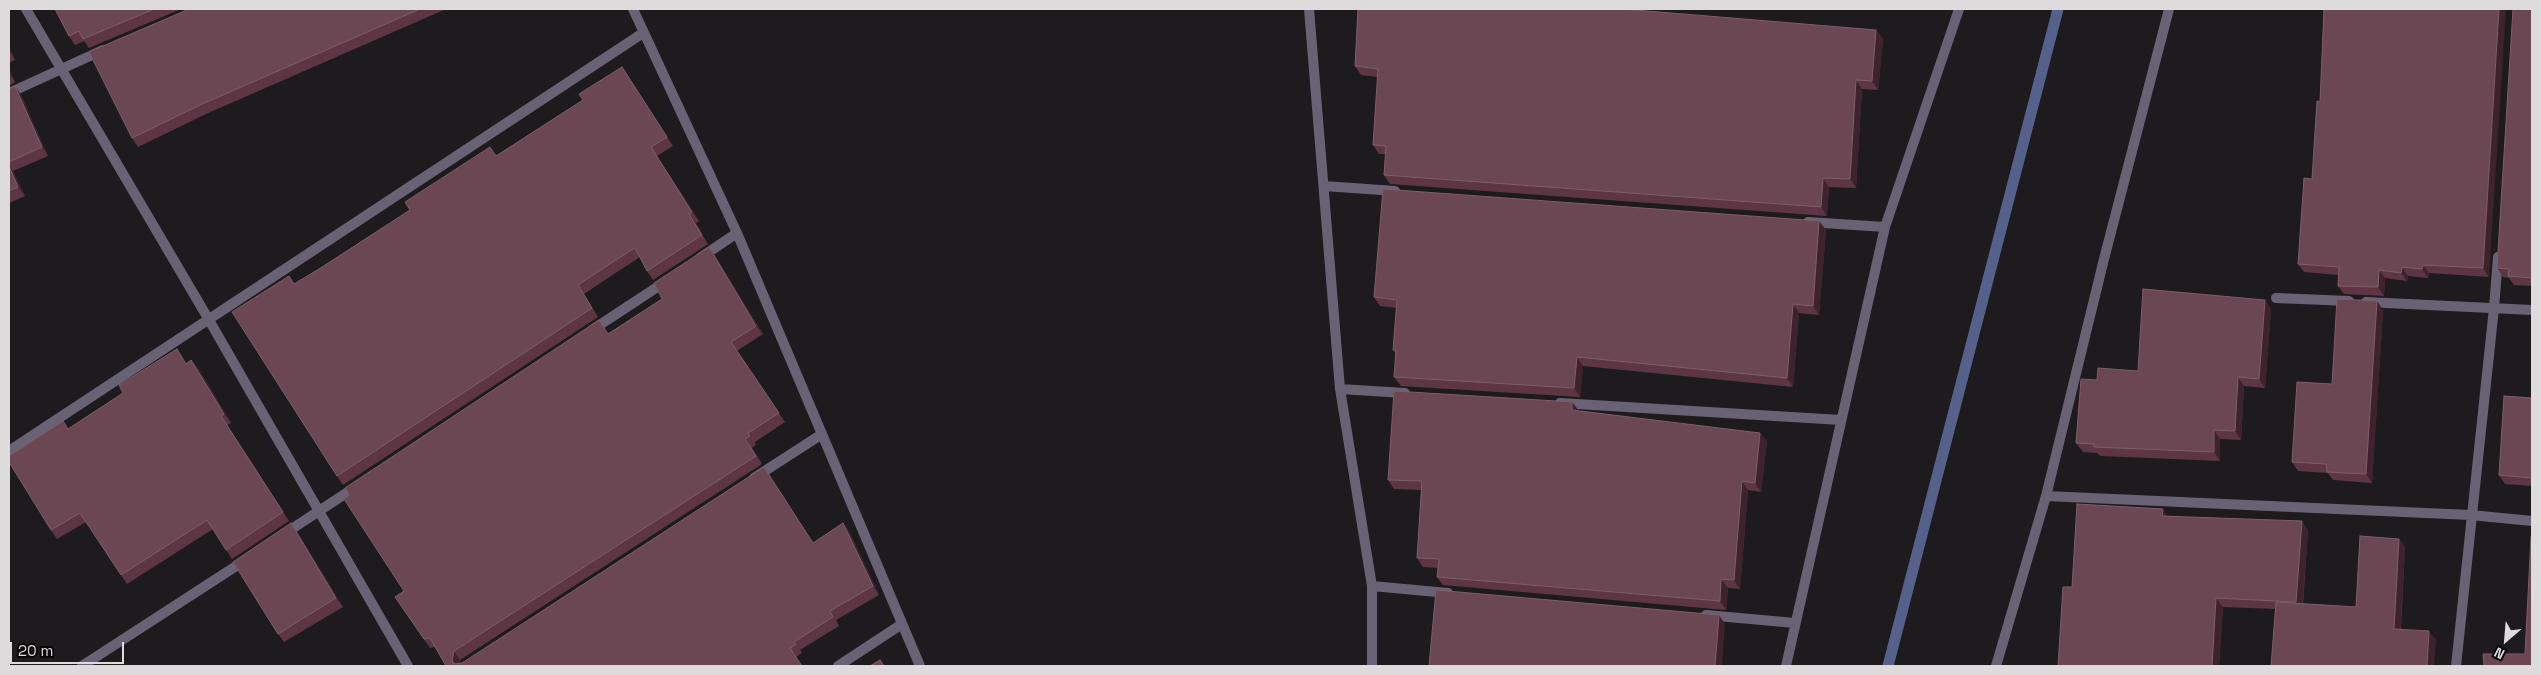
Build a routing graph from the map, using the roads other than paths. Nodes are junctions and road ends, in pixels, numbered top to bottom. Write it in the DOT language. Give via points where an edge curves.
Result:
graph roads {
  1 [pos="26,9"];
  2 [pos="633,9"];
  3 [pos="1309,9"];
  4 [pos="1959,9"];
  5 [pos="2169,9"];
  6 [pos="643,33"];
  7 [pos="112,46"];
  8 [pos="60,68"];
  9 [pos="9,93"];
  10 [pos="1324,186"];
  11 [pos="1402,192"];
  12 [pos="1796,221"];
  13 [pos="1885,227"];
  14 [pos="737,233"];
  15 [pos="2498,250"];
  16 [pos="2276,298"];
  17 [pos="2494,308"];
  18 [pos="2532,310"];
  19 [pos="209,320"];
  20 [pos="581,337"];
  21 [pos="1340,389"];
  22 [pos="1419,394"];
  23 [pos="1546,402"];
  24 [pos="1841,420"];
  25 [pos="822,434"];
  26 [pos="9,451"];
  27 [pos="368,479"];
  28 [pos="747,482"];
  29 [pos="2046,496"];
  30 [pos="319,512"];
  31 [pos="2471,515"];
  32 [pos="2532,521"];
  33 [pos="278,538"];
  34 [pos="254,554"];
  35 [pos="1372,586"];
  36 [pos="1460,594"];
  37 [pos="1696,614"];
  38 [pos="1795,623"];
  39 [pos="902,624"];
  40 [pos="82,666"];
  41 [pos="408,666"];
  42 [pos="838,666"];
  43 [pos="920,666"];
  44 [pos="1372,666"];
  45 [pos="1786,666"];
  46 [pos="1996,666"];
  47 [pos="2456,666"];
  1 -- 8 [label="street"];
  2 -- 6 [label="street"];
  3 -- 10 [label="street"];
  4 -- 13 [label="street"];
  5 -- 29 [label="street"];
  6 -- 14 [label="street"];
  6 -- 19 [label="street"];
  7 -- 8 [label="street"];
  8 -- 9 [label="street"];
  8 -- 19 [label="street"];
  10 -- 11 [label="street"];
  10 -- 21 [label="street"];
  12 -- 13 [label="street"];
  13 -- 24 [label="street"];
  14 -- 20 [label="street"];
  14 -- 25 [label="street"];
  15 -- 17 [label="street"];
  16 -- 17 [label="street"];
  17 -- 18 [label="street"];
  17 -- 31 [label="street"];
  19 -- 26 [label="street"];
  19 -- 30 [label="street"];
  21 -- 22 [label="street"];
  21 -- 35 [label="street"];
  23 -- 24 [label="street"];
  24 -- 38 [label="street"];
  25 -- 28 [label="street"];
  25 -- 39 [label="street"];
  27 -- 30 [label="street"];
  29 -- 31 [label="street"];
  29 -- 46 [label="street"];
  30 -- 33 [label="street"];
  30 -- 41 [label="street"];
  31 -- 32 [label="street"];
  31 -- 47 [label="street"];
  34 -- 40 [label="street"];
  35 -- 36 [label="street"];
  35 -- 44 [label="street"];
  37 -- 38 [label="street"];
  38 -- 45 [label="street"];
  39 -- 42 [label="street"];
  39 -- 43 [label="street"];
}
